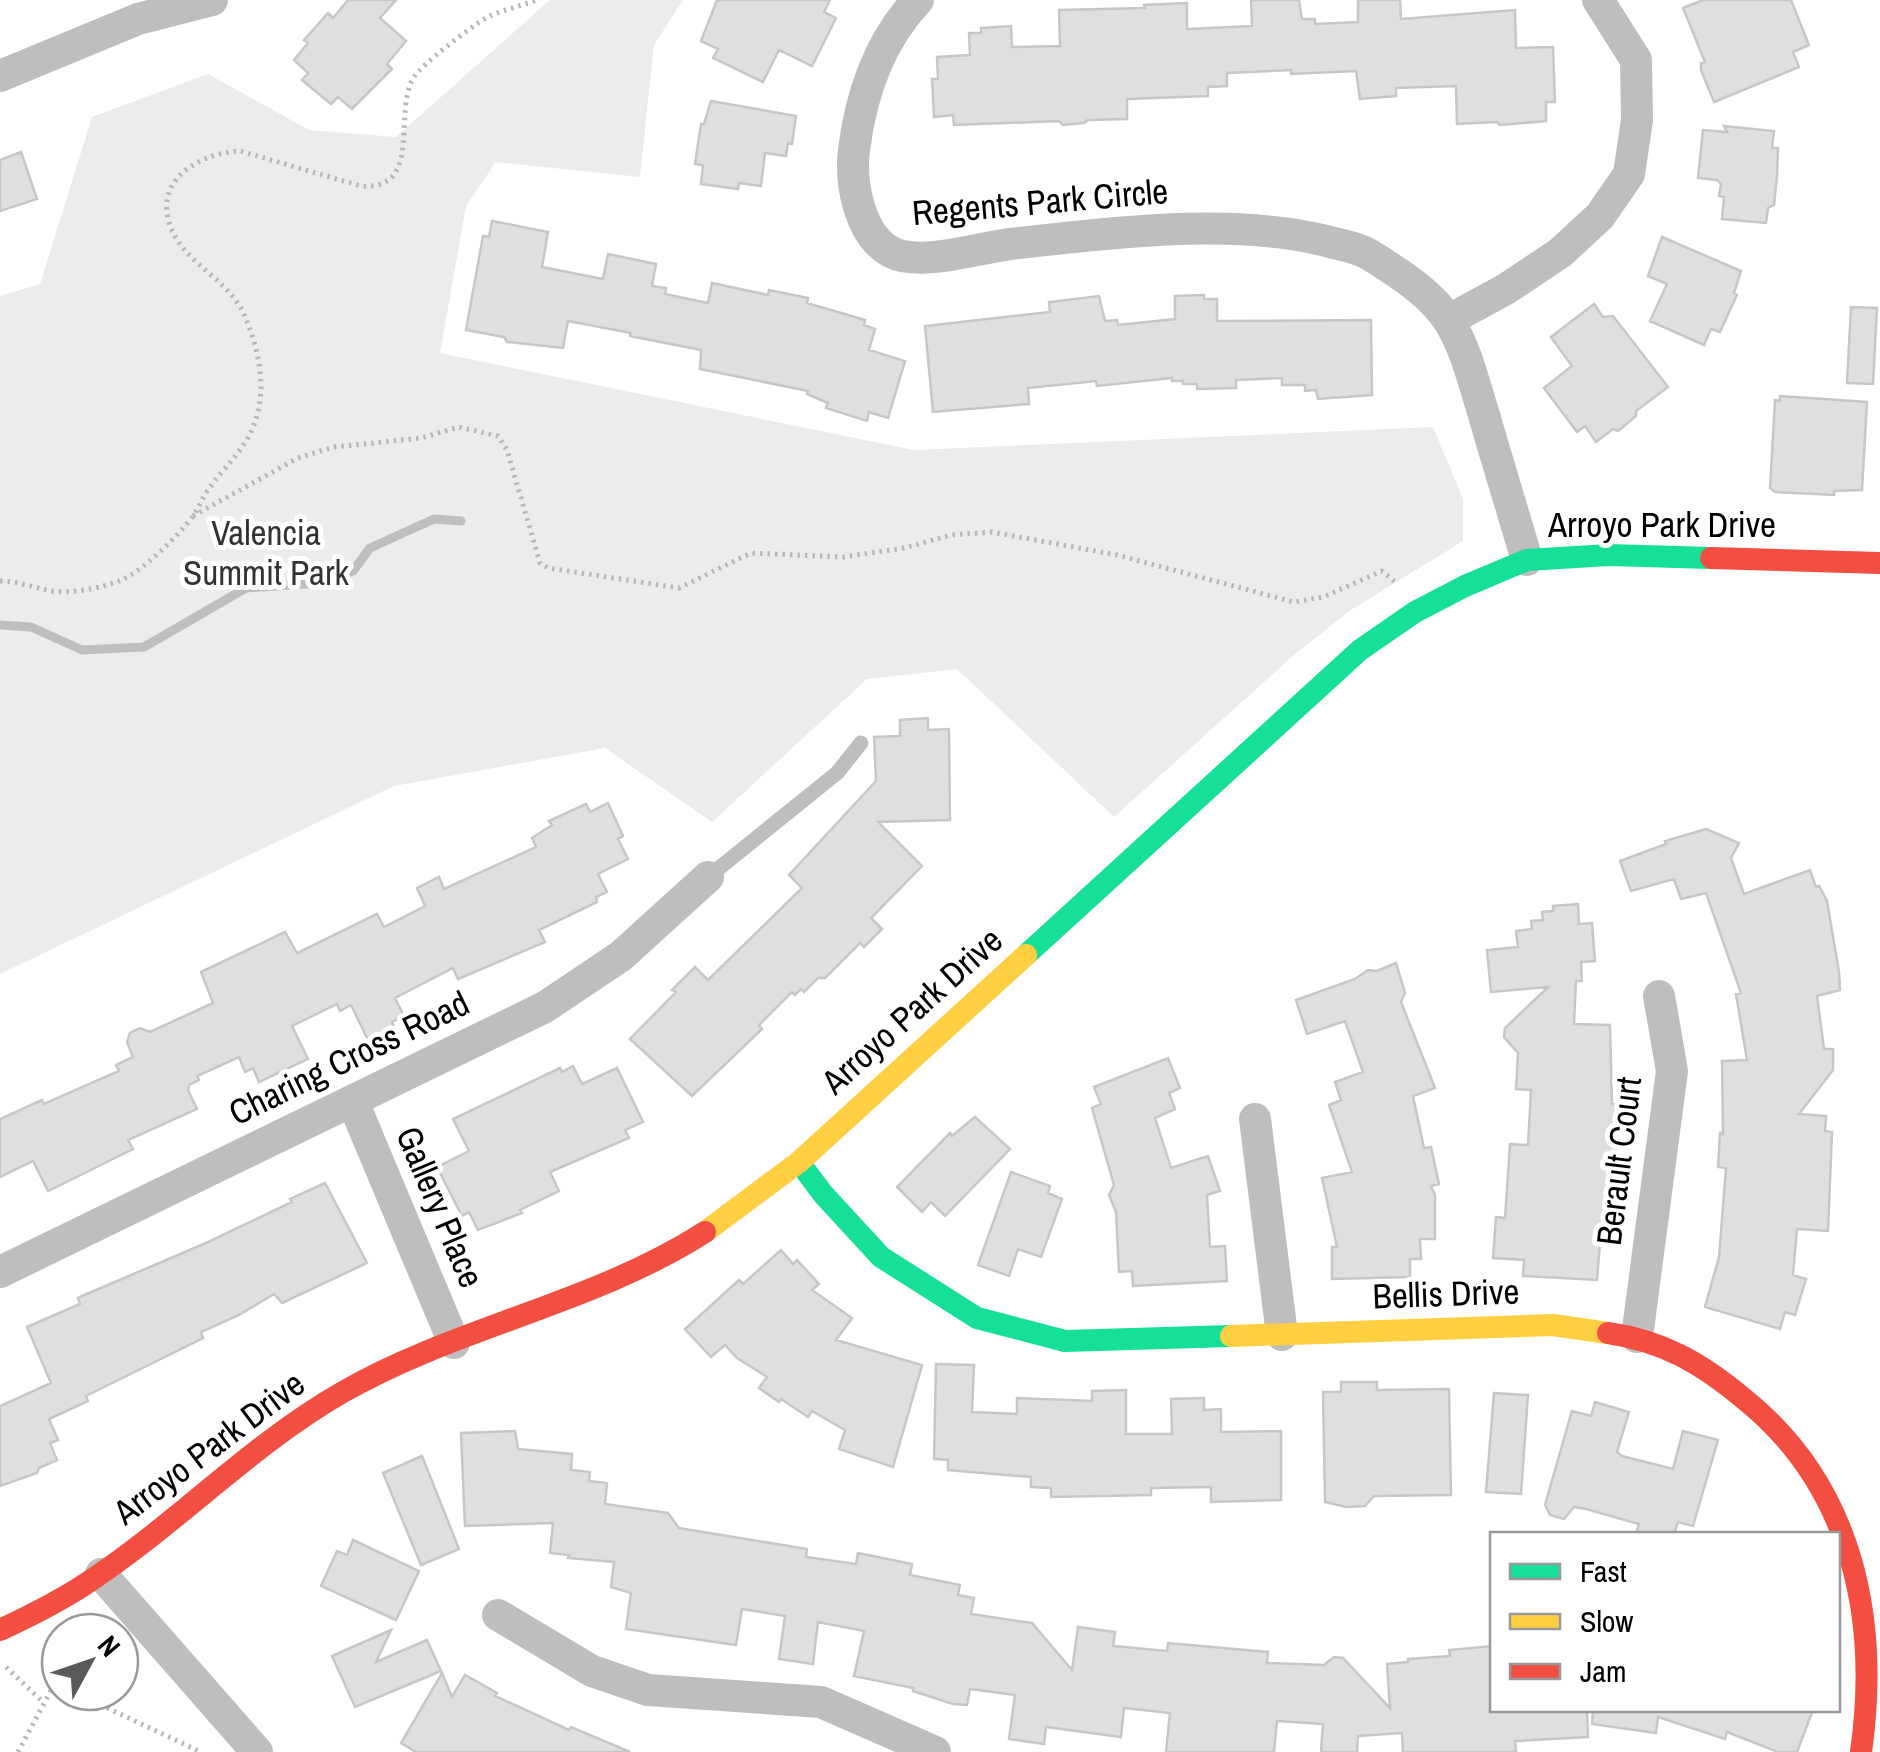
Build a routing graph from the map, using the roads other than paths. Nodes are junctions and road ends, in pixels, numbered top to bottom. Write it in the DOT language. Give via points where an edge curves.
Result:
graph roads {
  1 [pos="212,0"];
  2 [pos="918,0"];
  3 [pos="1598,0"];
  4 [pos="0,76"];
  5 [pos="1449,320"];
  6 [pos="1527,560"];
  7 [pos="1880,563"];
  8 [pos="861,744"];
  9 [pos="708,877"];
  10 [pos="1659,996"];
  11 [pos="353,1102"];
  12 [pos="1255,1119"];
  13 [pos="799,1162"];
  14 [pos="0,1272"];
  15 [pos="1282,1334"];
  16 [pos="1637,1337"];
  17 [pos="454,1343"];
  18 [pos="101,1574"];
  19 [pos="1872,1579"];
  20 [pos="498,1615"];
  21 [pos="0,1630"];
  22 [pos="258,1752"];
  23 [pos="935,1752"];
  24 [pos="1861,1752"];
  1 -- 4 [label="street" via="138,19"];
  2 -- 5 [label="street, Regents Park Circle" via="871,73 852,167 855,200 890,252 919,258 1223,227 1308,236 1365,252"];
  3 -- 5 [label="street" via="1636,60 1638,120 1629,174 1600,216 1560,252"];
  5 -- 6 [label="street, Regents Park Circle"];
  6 -- 7 [label="street, Arroyo Park Drive" via="1609,554"];
  6 -- 13 [label="street, Arroyo Park Drive" via="1415,612 1360,650"];
  8 -- 9 [label="lane" via="837,772"];
  9 -- 11 [label="street, Charing Cross Road" via="621,956 545,1006"];
  10 -- 16 [label="street, Berault Court" via="1672,1070"];
  11 -- 14 [label="street, Charing Cross Road"];
  11 -- 17 [label="street, Gallery Place"];
  12 -- 15 [label="street"];
  13 -- 15 [label="street, Bellis Drive" via="881,1257 977,1318 1064,1341"];
  13 -- 17 [label="street, Arroyo Park Drive" via="732,1217 654,1262"];
  15 -- 16 [label="street, Bellis Drive" via="1553,1325"];
  16 -- 19 [label="street, Bellis Drive" via="1703,1365 1808,1460"];
  17 -- 18 [label="street, Arroyo Park Drive" via="310,1410"];
  18 -- 21 [label="street, Arroyo Park Drive"];
  18 -- 22 [label="street"];
  19 -- 24 [label="street, Bellis Drive" via="1872,1713"];
  20 -- 23 [label="street" via="592,1671 648,1690 821,1702"];
}
